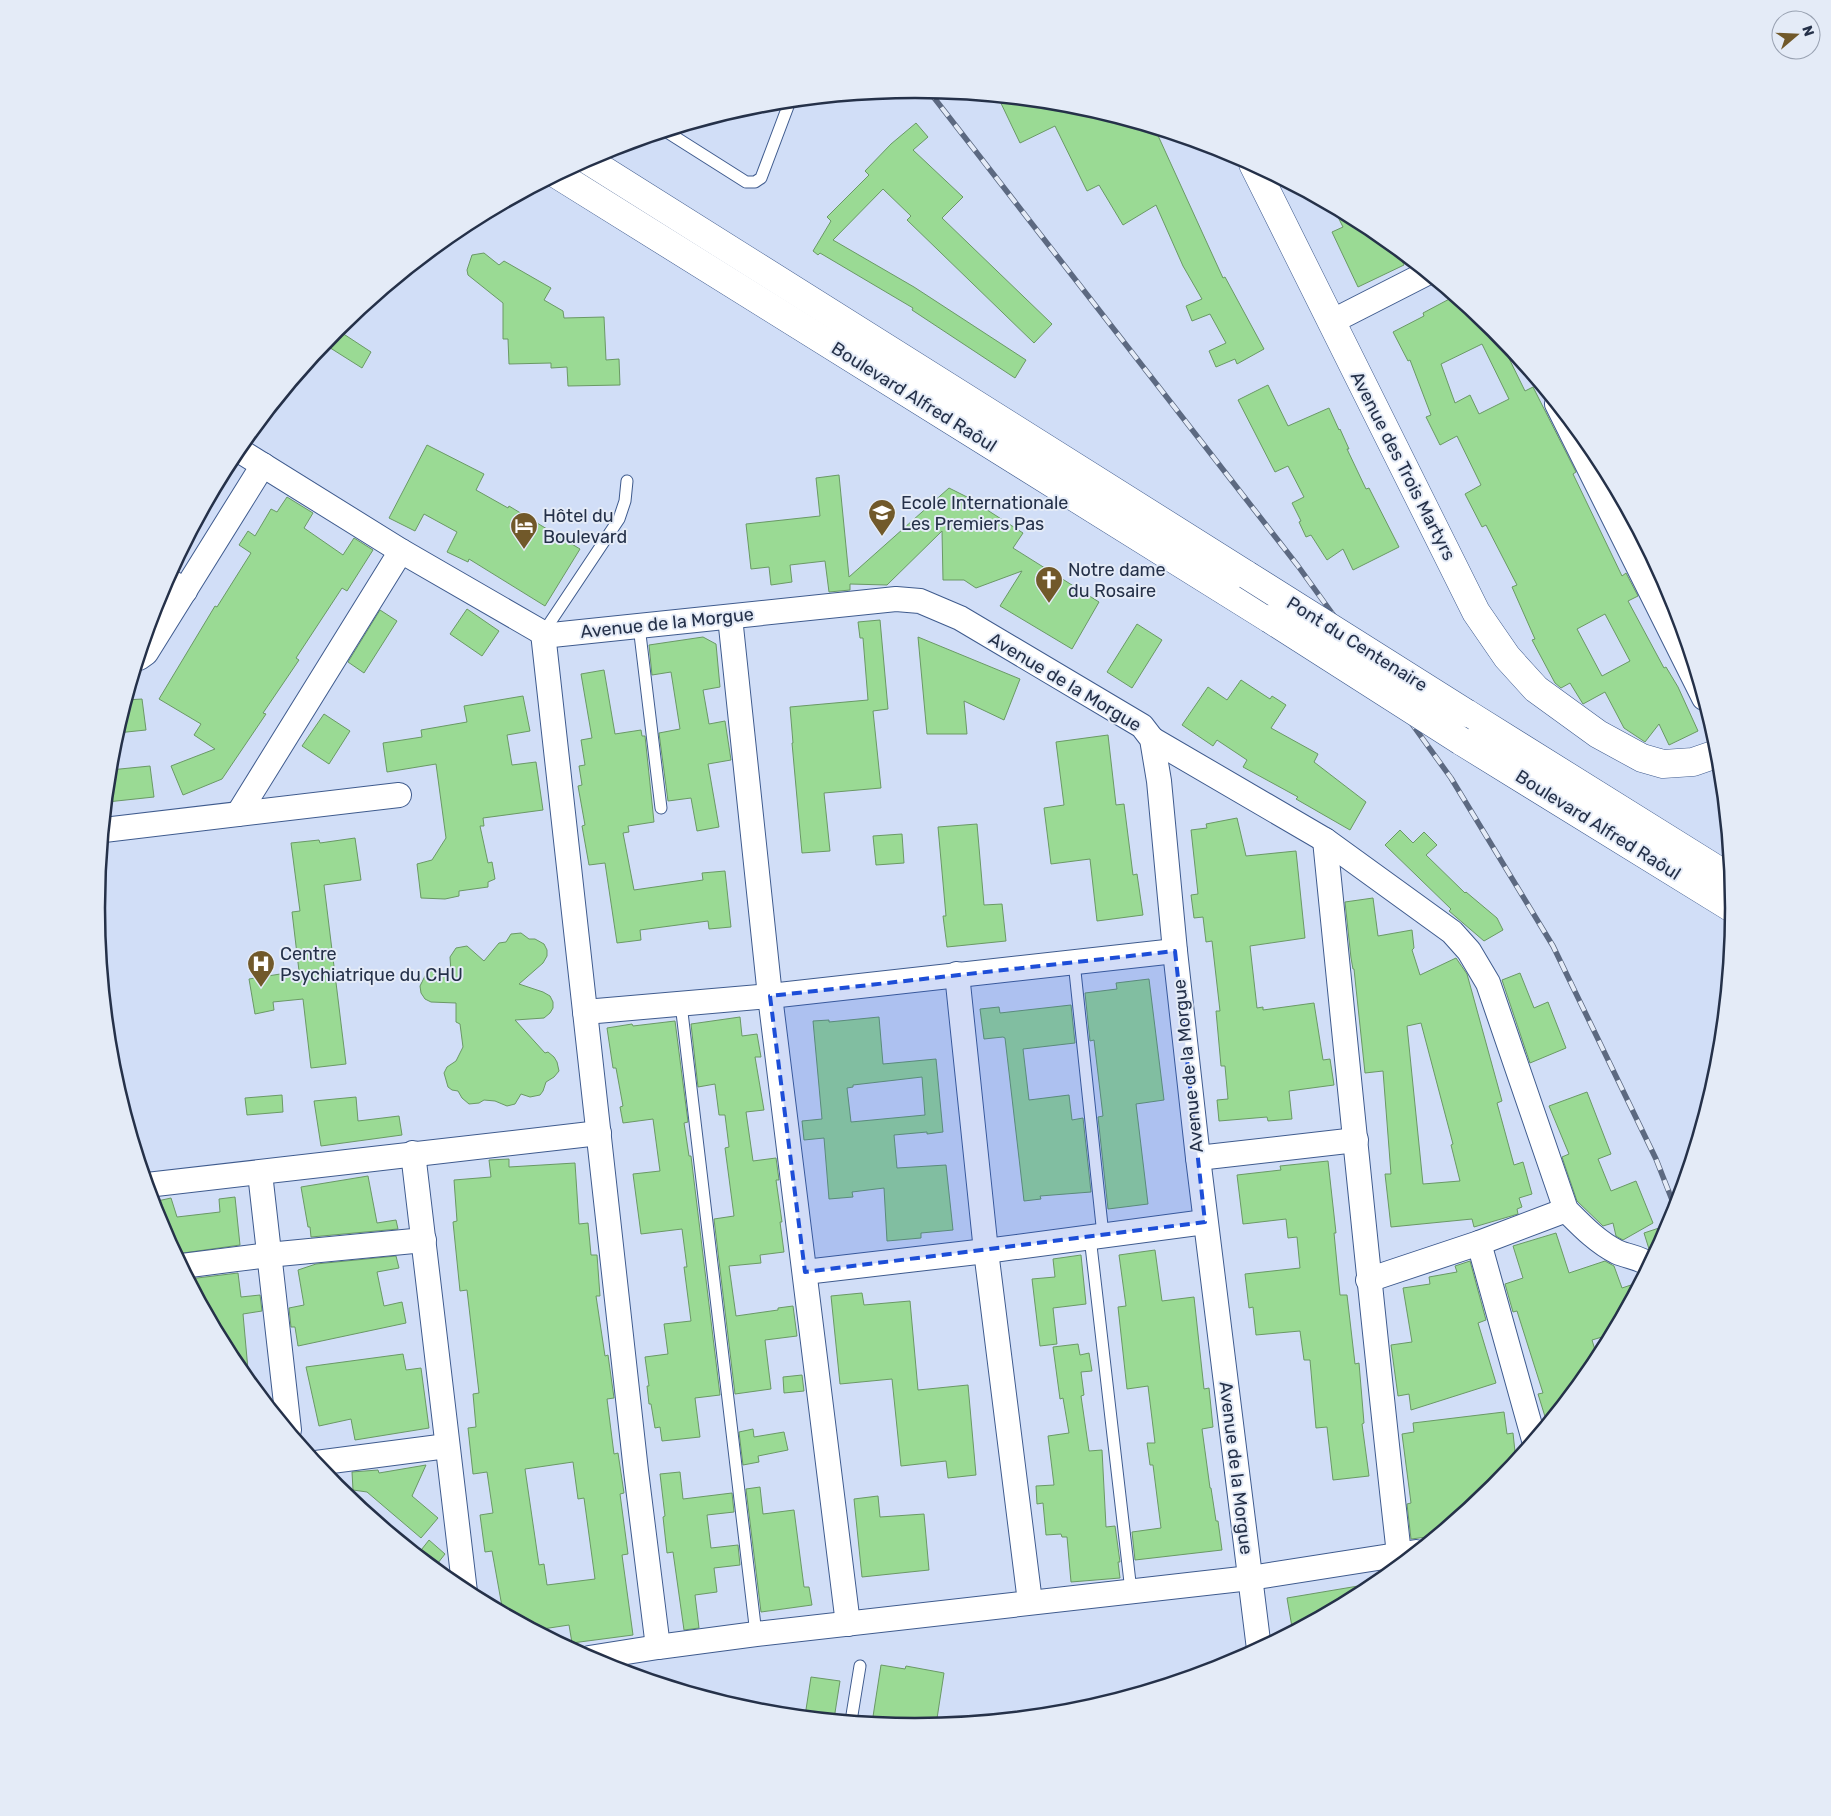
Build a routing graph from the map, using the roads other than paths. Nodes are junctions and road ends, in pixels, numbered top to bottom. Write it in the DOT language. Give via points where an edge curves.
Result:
graph roads {
  1 [pos="787,108"];
  2 [pos="673,136"];
  3 [pos="593,164"];
  4 [pos="1258,174"];
  5 [pos="563,178"];
  6 [pos="1422,276"];
  7 [pos="1331,322"];
  8 [pos="1571,433"];
  9 [pos="245,454"];
  10 [pos="263,465"];
  11 [pos="627,481"];
  12 [pos="401,551"];
  13 [pos="176,585"];
  14 [pos="730,617"];
  15 [pos="1270,619"];
  16 [pos="639,626"];
  17 [pos="543,633"];
  18 [pos="147,651"];
  19 [pos="1689,669"];
  20 [pos="1466,713"];
  21 [pos="1152,739"];
  22 [pos="1461,741"];
  23 [pos="1711,755"];
  24 [pos="399,795"];
  25 [pos="662,808"];
  26 [pos="238,814"];
  27 [pos="109,829"];
  28 [pos="1325,840"];
  29 [pos="1725,875"];
  30 [pos="1726,904"];
  31 [pos="1175,952"];
  32 [pos="1074,962"];
  33 [pos="957,974"];
  34 [pos="770,996"];
  35 [pos="681,1004"];
  36 [pos="585,1012"];
  37 [pos="599,1133"];
  38 [pos="1356,1140"];
  39 [pos="413,1153"];
  40 [pos="1198,1158"];
  41 [pos="260,1173"];
  42 [pos="154,1184"];
  43 [pos="1566,1210"];
  44 [pos="1205,1222"];
  45 [pos="1096,1236"];
  46 [pos="424,1240"];
  47 [pos="1479,1243"];
  48 [pos="986,1251"];
  49 [pos="268,1255"];
  50 [pos="1644,1261"];
  51 [pos="189,1265"];
  52 [pos="805,1272"];
  53 [pos="1368,1280"];
  54 [pos="288,1420"];
  55 [pos="1532,1433"];
  56 [pos="447,1446"];
  57 [pos="329,1467"];
  58 [pos="1408,1552"];
  59 [pos="1406,1553"];
  60 [pos="1250,1578"];
  61 [pos="464,1581"];
  62 [pos="1131,1591"];
  63 [pos="1030,1602"];
  64 [pos="848,1624"];
  65 [pos="756,1634"];
  66 [pos="1258,1642"];
  67 [pos="658,1647"];
  68 [pos="602,1656"];
  69 [pos="860,1666"];
  70 [pos="852,1716"];
  1 -- 2 [label="lane" via="761,178 755,182 746,182"];
  3 -- 20 [label="main road, Pont du Centenaire, bridge"];
  4 -- 7 [label="main road, Avenue des Trois Martyrs"];
  5 -- 15 [label="main road, Boulevard Alfred Raôul"];
  6 -- 7 [label="street"];
  7 -- 23 [label="main road, Avenue des Trois Martyrs" via="1476,612 1506,657 1536,689 1598,734 1642,758 1663,764 1693,762"];
  8 -- 19 [label="street"];
  9 -- 10 [label="street, Avenue de la Morgue"];
  10 -- 12 [label="street, Avenue de la Morgue"];
  10 -- 13 [label="street"];
  11 -- 17 [label="lane" via="619,518"];
  12 -- 17 [label="street, Avenue de la Morgue"];
  12 -- 26 [label="street"];
  13 -- 18 [label="street"];
  14 -- 16 [label="street, Avenue de la Morgue"];
  14 -- 21 [label="street, Avenue de la Morgue" via="896,599 920,601 960,618 1142,726"];
  14 -- 34 [label="street"];
  15 -- 22 [label="main road, Pont du Centenaire, bridge"];
  16 -- 17 [label="street, Avenue de la Morgue" via="552,635"];
  16 -- 25 [label="lane"];
  17 -- 36 [label="street"];
  20 -- 29 [label="main road, Boulevard Alfred Raôul"];
  21 -- 28 [label="street"];
  21 -- 31 [label="street, Avenue de la Morgue"];
  22 -- 30 [label="main road, Boulevard Alfred Raôul"];
  24 -- 26 [label="street"];
  26 -- 27 [label="street"];
  28 -- 38 [label="street"];
  28 -- 43 [label="street" via="1452,932 1469,951 1488,983"];
  31 -- 32 [label="street"];
  31 -- 40 [label="street, Avenue de la Morgue"];
  32 -- 33 [label="street"];
  32 -- 45 [label="lane"];
  33 -- 34 [label="street"];
  33 -- 48 [label="street"];
  34 -- 35 [label="street"];
  34 -- 52 [label="street"];
  35 -- 36 [label="street"];
  35 -- 65 [label="lane"];
  36 -- 37 [label="street"];
  37 -- 39 [label="street"];
  37 -- 67 [label="street"];
  38 -- 40 [label="street"];
  38 -- 53 [label="street"];
  39 -- 41 [label="street"];
  39 -- 46 [label="street"];
  40 -- 44 [label="street, Avenue de la Morgue"];
  41 -- 42 [label="street"];
  41 -- 49 [label="street"];
  43 -- 47 [label="street"];
  43 -- 50 [label="street" via="1591,1234 1617,1252"];
  44 -- 45 [label="street"];
  44 -- 60 [label="street, Avenue de la Morgue"];
  45 -- 48 [label="street"];
  45 -- 62 [label="lane"];
  46 -- 49 [label="street"];
  46 -- 56 [label="street"];
  47 -- 53 [label="street"];
  47 -- 55 [label="street"];
  48 -- 52 [label="street"];
  48 -- 63 [label="street"];
  49 -- 51 [label="street"];
  49 -- 54 [label="street"];
  52 -- 64 [label="street"];
  53 -- 58 [label="street"];
  56 -- 57 [label="street"];
  56 -- 61 [label="street"];
  59 -- 60 [label="street"];
  60 -- 62 [label="street"];
  60 -- 66 [label="street, Avenue de la Morgue"];
  62 -- 63 [label="street"];
  63 -- 64 [label="street"];
  64 -- 65 [label="street"];
  65 -- 67 [label="street"];
  67 -- 68 [label="street"];
  69 -- 70 [label="lane"];
}
